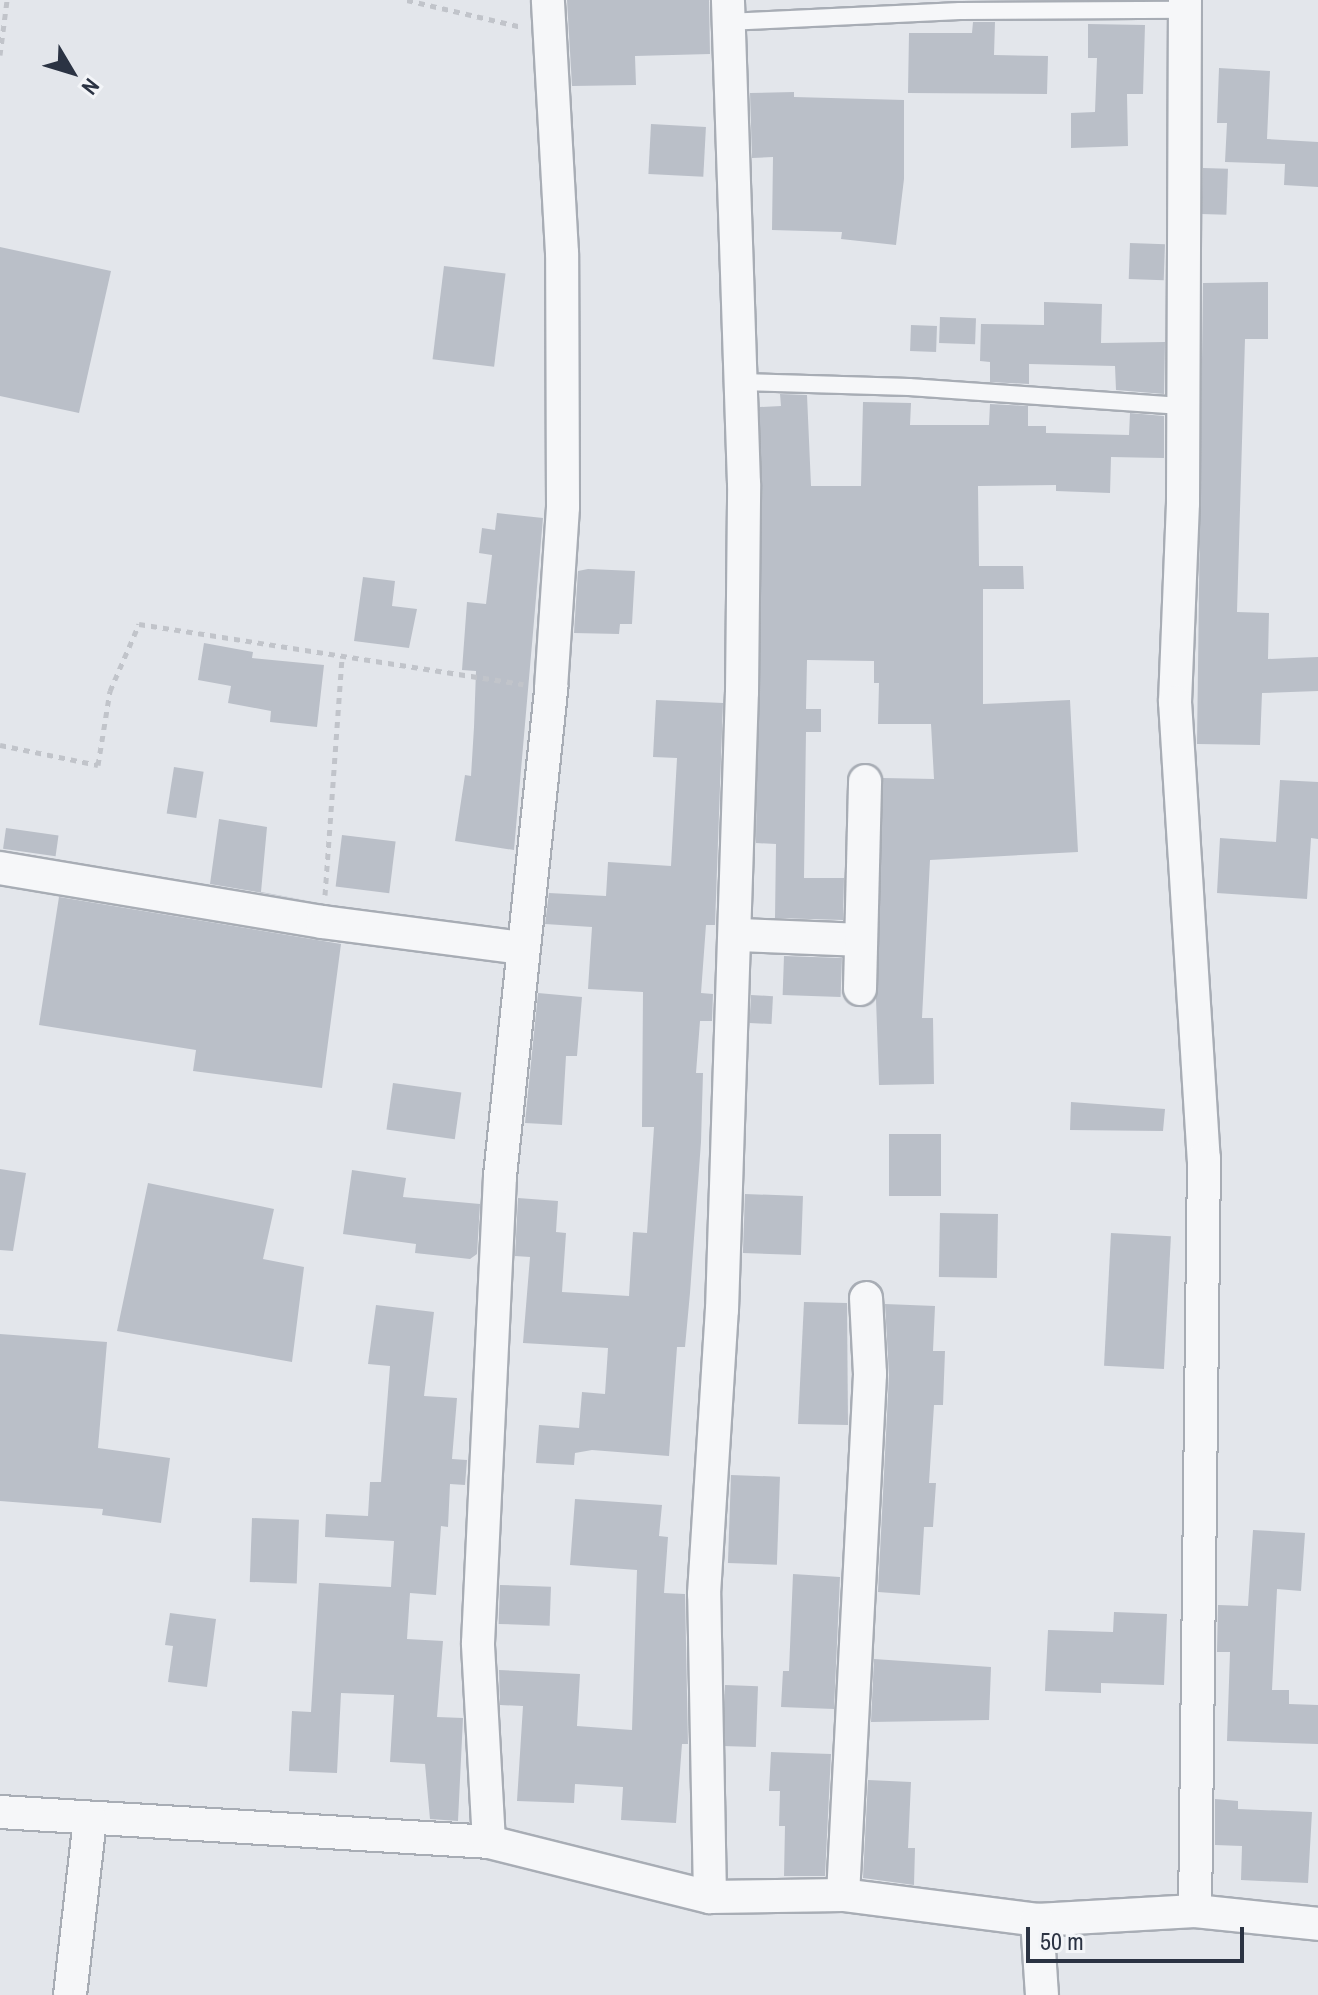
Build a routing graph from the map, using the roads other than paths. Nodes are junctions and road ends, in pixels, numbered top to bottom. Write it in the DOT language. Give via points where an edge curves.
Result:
graph roads {
  1 [pos="548,0"];
  2 [pos="1185,5"];
  3 [pos="727,11"];
  4 [pos="742,382"];
  5 [pos="1181,406"];
  6 [pos="865,781"];
  7 [pos="0,868"];
  8 [pos="737,935"];
  9 [pos="859,940"];
  10 [pos="522,948"];
  11 [pos="860,989"];
  12 [pos="866,1298"];
  13 [pos="0,1812"];
  14 [pos="90,1819"];
  15 [pos="489,1842"];
  16 [pos="843,1895"];
  17 [pos="710,1897"];
  18 [pos="1195,1911"];
  19 [pos="1037,1920"];
  20 [pos="1318,1924"];
  21 [pos="70,1995"];
  22 [pos="1042,1995"];
  1 -- 10 [label="street" via="566,378 551,688"];
  2 -- 3 [label="lane"];
  2 -- 5 [label="street" via="1187,225"];
  3 -- 4 [label="street"];
  4 -- 5 [label="lane"];
  4 -- 8 [label="street"];
  5 -- 18 [label="street" via="1175,702 1204,1158"];
  6 -- 9 [label="street"];
  7 -- 10 [label="street" via="322,922"];
  8 -- 9 [label="street"];
  8 -- 17 [label="street" via="704,1594"];
  9 -- 11 [label="street"];
  10 -- 15 [label="street" via="500,1176 478,1643"];
  12 -- 16 [label="street" via="870,1374"];
  13 -- 14 [label="street"];
  14 -- 15 [label="street"];
  14 -- 21 [label="street"];
  15 -- 17 [label="street"];
  16 -- 17 [label="street"];
  16 -- 19 [label="street"];
  18 -- 19 [label="street"];
  18 -- 20 [label="street"];
  19 -- 22 [label="street"];
}
